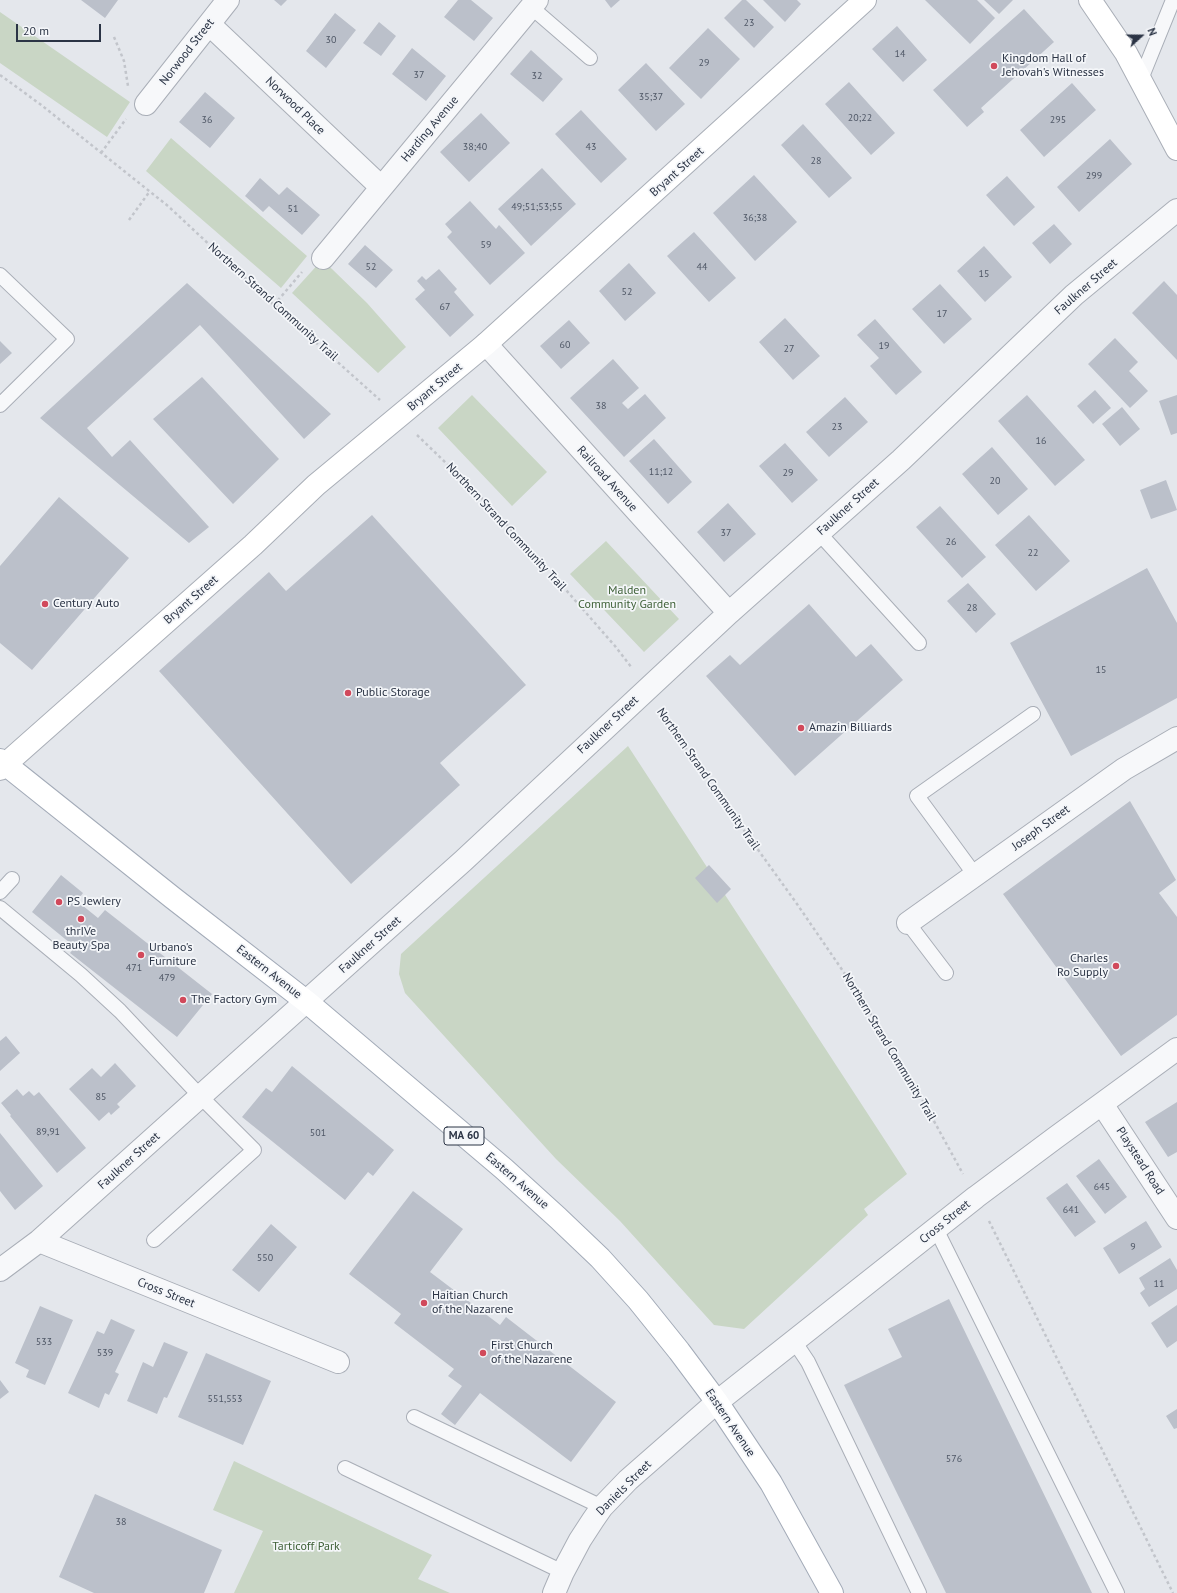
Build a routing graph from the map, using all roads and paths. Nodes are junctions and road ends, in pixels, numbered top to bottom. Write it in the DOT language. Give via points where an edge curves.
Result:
graph roads {
  1 [pos="228,0"];
  2 [pos="865,0"];
  3 [pos="1090,0"];
  4 [pos="1173,0"];
  5 [pos="534,4"];
  6 [pos="209,24"];
  7 [pos="114,36"];
  8 [pos="590,58"];
  9 [pos="0,75"];
  10 [pos="1141,79"];
  11 [pos="142,103"];
  12 [pos="1177,149"];
  13 [pos="101,153"];
  14 [pos="381,187"];
  15 [pos="150,191"];
  16 [pos="1177,210"];
  17 [pos="129,220"];
  18 [pos="323,258"];
  19 [pos="0,275"];
  20 [pos="274,305"];
  21 [pos="486,344"];
  22 [pos="0,405"];
  23 [pos="398,417"];
  24 [pos="819,533"];
  25 [pos="729,613"];
  26 [pos="919,643"];
  27 [pos="646,689"];
  28 [pos="1033,714"];
  29 [pos="1177,738"];
  30 [pos="2,764"];
  31 [pos="975,875"];
  32 [pos="12,878"];
  33 [pos="0,892"];
  34 [pos="0,908"];
  35 [pos="908,923"];
  36 [pos="946,973"];
  37 [pos="307,1002"];
  38 [pos="1177,1049"];
  39 [pos="201,1097"];
  40 [pos="1102,1104"];
  41 [pos="976,1198"];
  42 [pos="1177,1218"];
  43 [pos="936,1229"];
  44 [pos="154,1240"];
  45 [pos="39,1241"];
  46 [pos="0,1270"];
  47 [pos="794,1341"];
  48 [pos="338,1362"];
  49 [pos="718,1402"];
  50 [pos="414,1417"];
  51 [pos="345,1468"];
  52 [pos="602,1507"];
  53 [pos="563,1572"];
  54 [pos="554,1593"];
  55 [pos="832,1593"];
  56 [pos="919,1593"];
  57 [pos="1118,1593"];
  58 [pos="1173,1593"];
  1 -- 6 [label="street, Norwood Street"];
  2 -- 21 [label="main road, Bryant Street"];
  3 -- 10 [label="main road"];
  4 -- 10 [label="lane"];
  5 -- 8 [label="lane"];
  5 -- 14 [label="street, Harding Avenue"];
  6 -- 11 [label="street, Norwood Street"];
  6 -- 14 [label="street, Norwood Place"];
  7 -- 11 [label="path" via="124,61 129,91"];
  9 -- 13 [label="path, Northern Strand Community Trail"];
  10 -- 12 [label="main road"];
  11 -- 13 [label="path"];
  13 -- 15 [label="path, Northern Strand Community Trail"];
  14 -- 18 [label="street, Harding Avenue"];
  15 -- 17 [label="path"];
  15 -- 20 [label="path, Northern Strand Community Trail"];
  16 -- 24 [label="street, Faulkner Street" via="1074,295 901,460"];
  18 -- 20 [label="path" via="314,258"];
  19 -- 22 [label="lane" via="67,338"];
  20 -- 23 [label="path, Northern Strand Community Trail"];
  21 -- 23 [label="main road, Bryant Street"];
  21 -- 25 [label="street, Railroad Avenue"];
  23 -- 27 [label="path, Northern Strand Community Trail" via="475,492 545,566 615,646"];
  23 -- 30 [label="main road, Bryant Street" via="316,486 253,545"];
  24 -- 25 [label="street, Faulkner Street"];
  24 -- 26 [label="lane"];
  25 -- 27 [label="street, Faulkner Street"];
  27 -- 37 [label="street, Faulkner Street" via="463,861"];
  27 -- 41 [label="path, Northern Strand Community Trail" via="858,993 918,1092"];
  28 -- 31 [label="lane" via="917,796"];
  29 -- 31 [label="street, Joseph Street" via="1124,768"];
  30 -- 37 [label="main road, Eastern Avenue / MA 60"];
  31 -- 35 [label="street, Joseph Street"];
  32 -- 33 [label="lane"];
  34 -- 39 [label="lane" via="120,1011"];
  35 -- 36 [label="lane"];
  37 -- 39 [label="street, Faulkner Street"];
  37 -- 49 [label="main road, Eastern Avenue / MA 60" via="504,1169 600,1258 679,1351"];
  38 -- 40 [label="street, Cross Street"];
  39 -- 44 [label="lane" via="254,1150"];
  39 -- 45 [label="street, Faulkner Street"];
  40 -- 41 [label="street, Cross Street"];
  40 -- 42 [label="street, Playstead Road"];
  41 -- 43 [label="street, Cross Street"];
  41 -- 58 [label="path, Northern Strand Community Trail"];
  43 -- 47 [label="street, Cross Street"];
  43 -- 57 [label="lane"];
  45 -- 46 [label="street"];
  45 -- 48 [label="street, Cross Street"];
  47 -- 49 [label="street, Cross Street"];
  47 -- 56 [label="lane" via="808,1362"];
  49 -- 52 [label="street, Daniels Street" via="628,1480"];
  49 -- 55 [label="main road, Eastern Avenue / MA 60" via="771,1483"];
  50 -- 52 [label="lane"];
  51 -- 53 [label="lane"];
  52 -- 53 [label="street, Daniels Street"];
  53 -- 54 [label="street, Daniels Street"];
}
